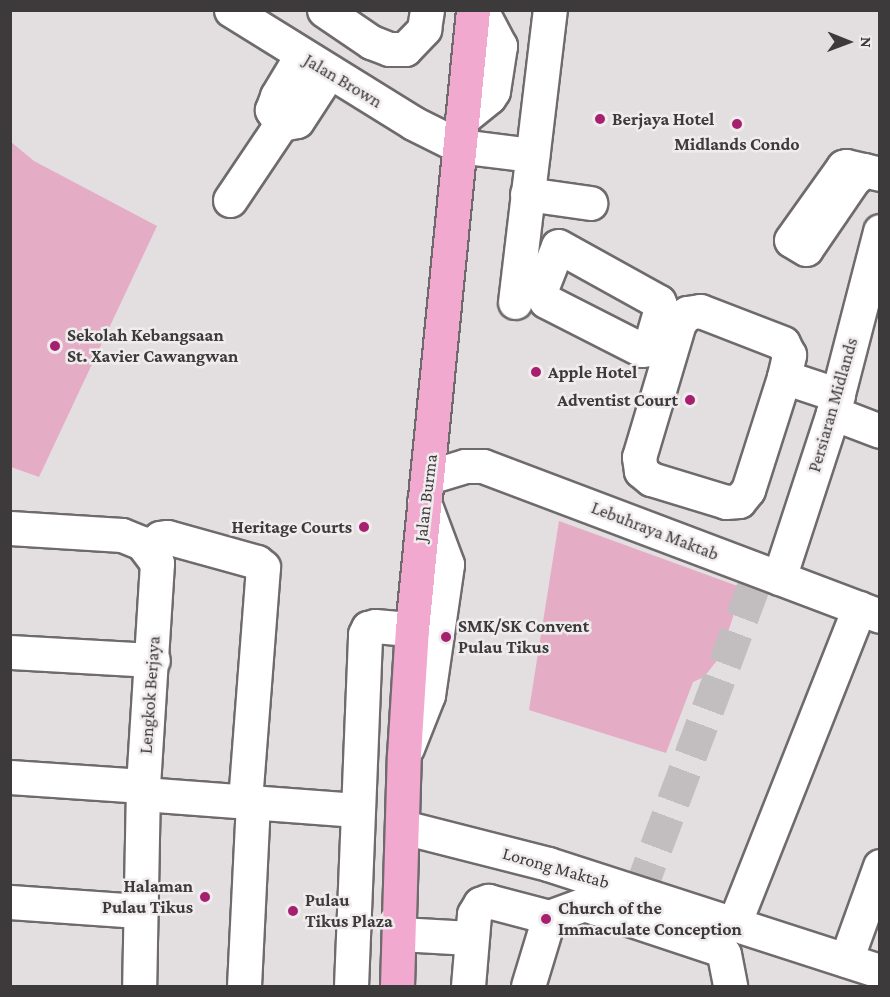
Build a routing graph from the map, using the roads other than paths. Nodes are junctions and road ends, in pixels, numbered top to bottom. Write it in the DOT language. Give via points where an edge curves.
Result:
graph roads {
  1 [pos="324,10"];
  2 [pos="427,10"];
  3 [pos="473,10"];
  4 [pos="481,10"];
  5 [pos="550,10"];
  6 [pos="244,14"];
  7 [pos="301,56"];
  8 [pos="329,72"];
  9 [pos="282,124"];
  10 [pos="460,132"];
  11 [pos="536,176"];
  12 [pos="230,200"];
  13 [pos="590,203"];
  14 [pos="524,227"];
  15 [pos="878,240"];
  16 [pos="558,246"];
  17 [pos="515,302"];
  18 [pos="784,377"];
  19 [pos="836,404"];
  20 [pos="879,431"];
  21 [pos="426,489"];
  22 [pos="10,528"];
  23 [pos="148,548"];
  24 [pos="779,578"];
  25 [pos="869,612"];
  26 [pos="412,629"];
  27 [pos="10,652"];
  28 [pos="153,660"];
  29 [pos="147,743"];
  30 [pos="404,755"];
  31 [pos="10,777"];
  32 [pos="108,784"];
  33 [pos="143,790"];
  34 [pos="249,802"];
  35 [pos="356,810"];
  36 [pos="403,827"];
  37 [pos="879,866"];
  38 [pos="10,902"];
  39 [pos="140,911"];
  40 [pos="549,917"];
  41 [pos="727,932"];
  42 [pos="400,934"];
  43 [pos="470,938"];
  44 [pos="846,960"];
  45 [pos="879,971"];
  46 [pos="139,987"];
  47 [pos="244,987"];
  48 [pos="351,987"];
  49 [pos="398,987"];
  50 [pos="468,987"];
  51 [pos="528,987"];
  52 [pos="730,987"];
  1 -- 2 [label="street" via="371,42 389,49 405,49 424,29"];
  3 -- 10 [label="main road, Jalan Burma"];
  4 -- 10 [label="street" via="500,46 493,91"];
  5 -- 11 [label="street"];
  6 -- 7 [label="street, Jalan Brown"];
  7 -- 8 [label="street, Jalan Brown"];
  7 -- 9 [label="street" via="272,110"];
  8 -- 9 [label="street" via="297,121"];
  8 -- 10 [label="street, Jalan Brown" via="413,123"];
  9 -- 12 [label="street"];
  10 -- 11 [label="street, Jalan Brown" via="505,154"];
  10 -- 21 [label="main road, Jalan Burma"];
  11 -- 13 [label="street, Jalan Brown"];
  11 -- 14 [label="street"];
  14 -- 16 [label="street"];
  14 -- 17 [label="street"];
  15 -- 19 [label="street, Persiaran Midlands"];
  18 -- 18 [label="street" via="748,490 739,501 726,502 651,479 640,471 639,458 672,346 679,323 687,313 700,311 783,343 789,355"];
  18 -- 19 [label="street"];
  19 -- 20 [label="street"];
  19 -- 24 [label="street, Persiaran Midlands"];
  21 -- 24 [label="street, Lebuhraya Maktab" via="465,466 483,466"];
  21 -- 26 [label="main road, Jalan Burma"];
  21 -- 30 [label="street" via="447,564 428,695"];
  22 -- 23 [label="street" via="122,535"];
  23 -- 28 [label="street, Lengkok Berjaya" via="159,572"];
  23 -- 34 [label="street" via="168,537 257,562 262,567"];
  24 -- 25 [label="street, Lebuhraya Maktab"];
  25 -- 41 [label="street"];
  26 -- 30 [label="main road, Jalan Burma"];
  26 -- 35 [label="street" via="375,626 365,634"];
  27 -- 28 [label="street"];
  28 -- 29 [label="street, Lengkok Berjaya"];
  29 -- 32 [label="street" via="132,765"];
  29 -- 33 [label="street, Lengkok Berjaya"];
  30 -- 36 [label="main road, Jalan Burma"];
  31 -- 32 [label="street"];
  32 -- 33 [label="street"];
  33 -- 34 [label="street"];
  33 -- 39 [label="street, Lengkok Berjaya"];
  34 -- 35 [label="street"];
  34 -- 47 [label="street"];
  35 -- 48 [label="street"];
  36 -- 41 [label="street, Lorong Maktab" via="548,864"];
  36 -- 42 [label="main road, Jalan Burma"];
  37 -- 44 [label="street"];
  38 -- 39 [label="street"];
  39 -- 46 [label="street, Lengkok Berjaya"];
  40 -- 41 [label="street" via="584,904"];
  40 -- 43 [label="street" via="488,902 480,904"];
  40 -- 51 [label="street"];
  41 -- 44 [label="street, Lorong Maktab"];
  41 -- 52 [label="street" via="724,954"];
  42 -- 43 [label="street"];
  42 -- 49 [label="main road, Jalan Burma"];
  43 -- 50 [label="street"];
  44 -- 45 [label="street, Lorong Maktab"];
}
